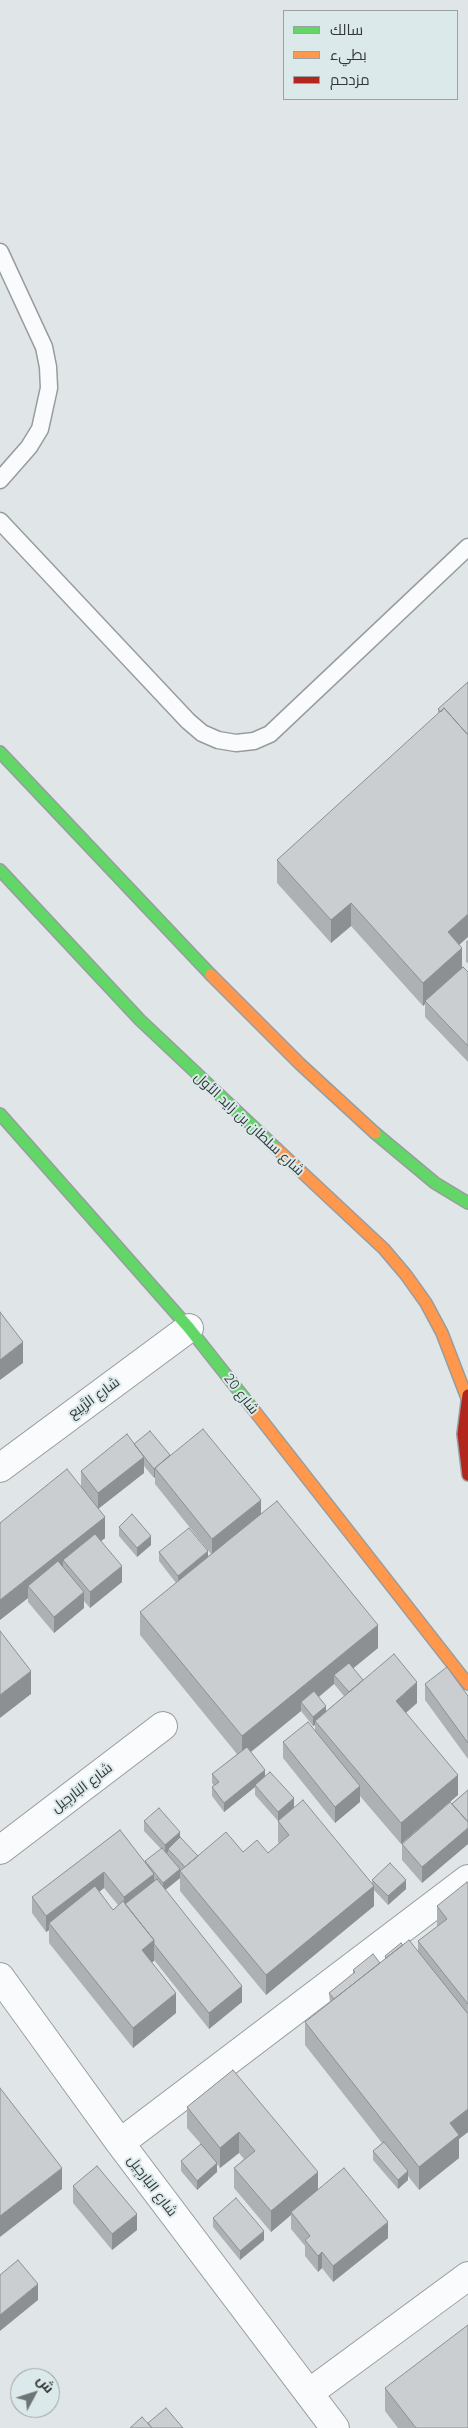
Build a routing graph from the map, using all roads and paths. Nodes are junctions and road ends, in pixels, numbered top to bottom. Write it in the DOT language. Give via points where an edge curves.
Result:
graph roads {
  1 [pos="0,252"];
  2 [pos="0,480"];
  3 [pos="0,521"];
  4 [pos="468,547"];
  5 [pos="0,752"];
  6 [pos="0,870"];
  7 [pos="0,1114"];
  8 [pos="468,1202"];
  9 [pos="189,1328"];
  10 [pos="468,1396"];
  11 [pos="0,1468"];
  12 [pos="468,1475"];
  13 [pos="468,1684"];
  14 [pos="164,1726"];
  15 [pos="0,1850"];
  16 [pos="468,1879"];
  17 [pos="0,1977"];
  18 [pos="120,2143"];
  19 [pos="468,2276"];
  20 [pos="309,2393"];
  21 [pos="335,2428"];
  1 -- 2 [label="lane" via="44,347 49,388 40,429 30,448"];
  3 -- 4 [label="lane" via="188,721 218,740 236,743 254,741 270,734"];
  5 -- 8 [label="main road" via="260,1026 397,1153 435,1183"];
  6 -- 10 [label="main road, شارع سلطان بن زايد الأول" via="140,1020 384,1249 426,1303"];
  7 -- 9 [label="main road, شارع 20"];
  9 -- 11 [label="street, شارع الرَّبِيع"];
  9 -- 13 [label="main road, شارع 20"];
  10 -- 12 [label="main road" via="463,1434"];
  14 -- 15 [label="street, شارع البَارجِيل"];
  16 -- 18 [label="street"];
  17 -- 18 [label="street, شارع البَارجِيل"];
  18 -- 20 [label="street, شارع البَارجِيل"];
  19 -- 20 [label="street"];
  20 -- 21 [label="street, شارع البَارجِيل"];
}
